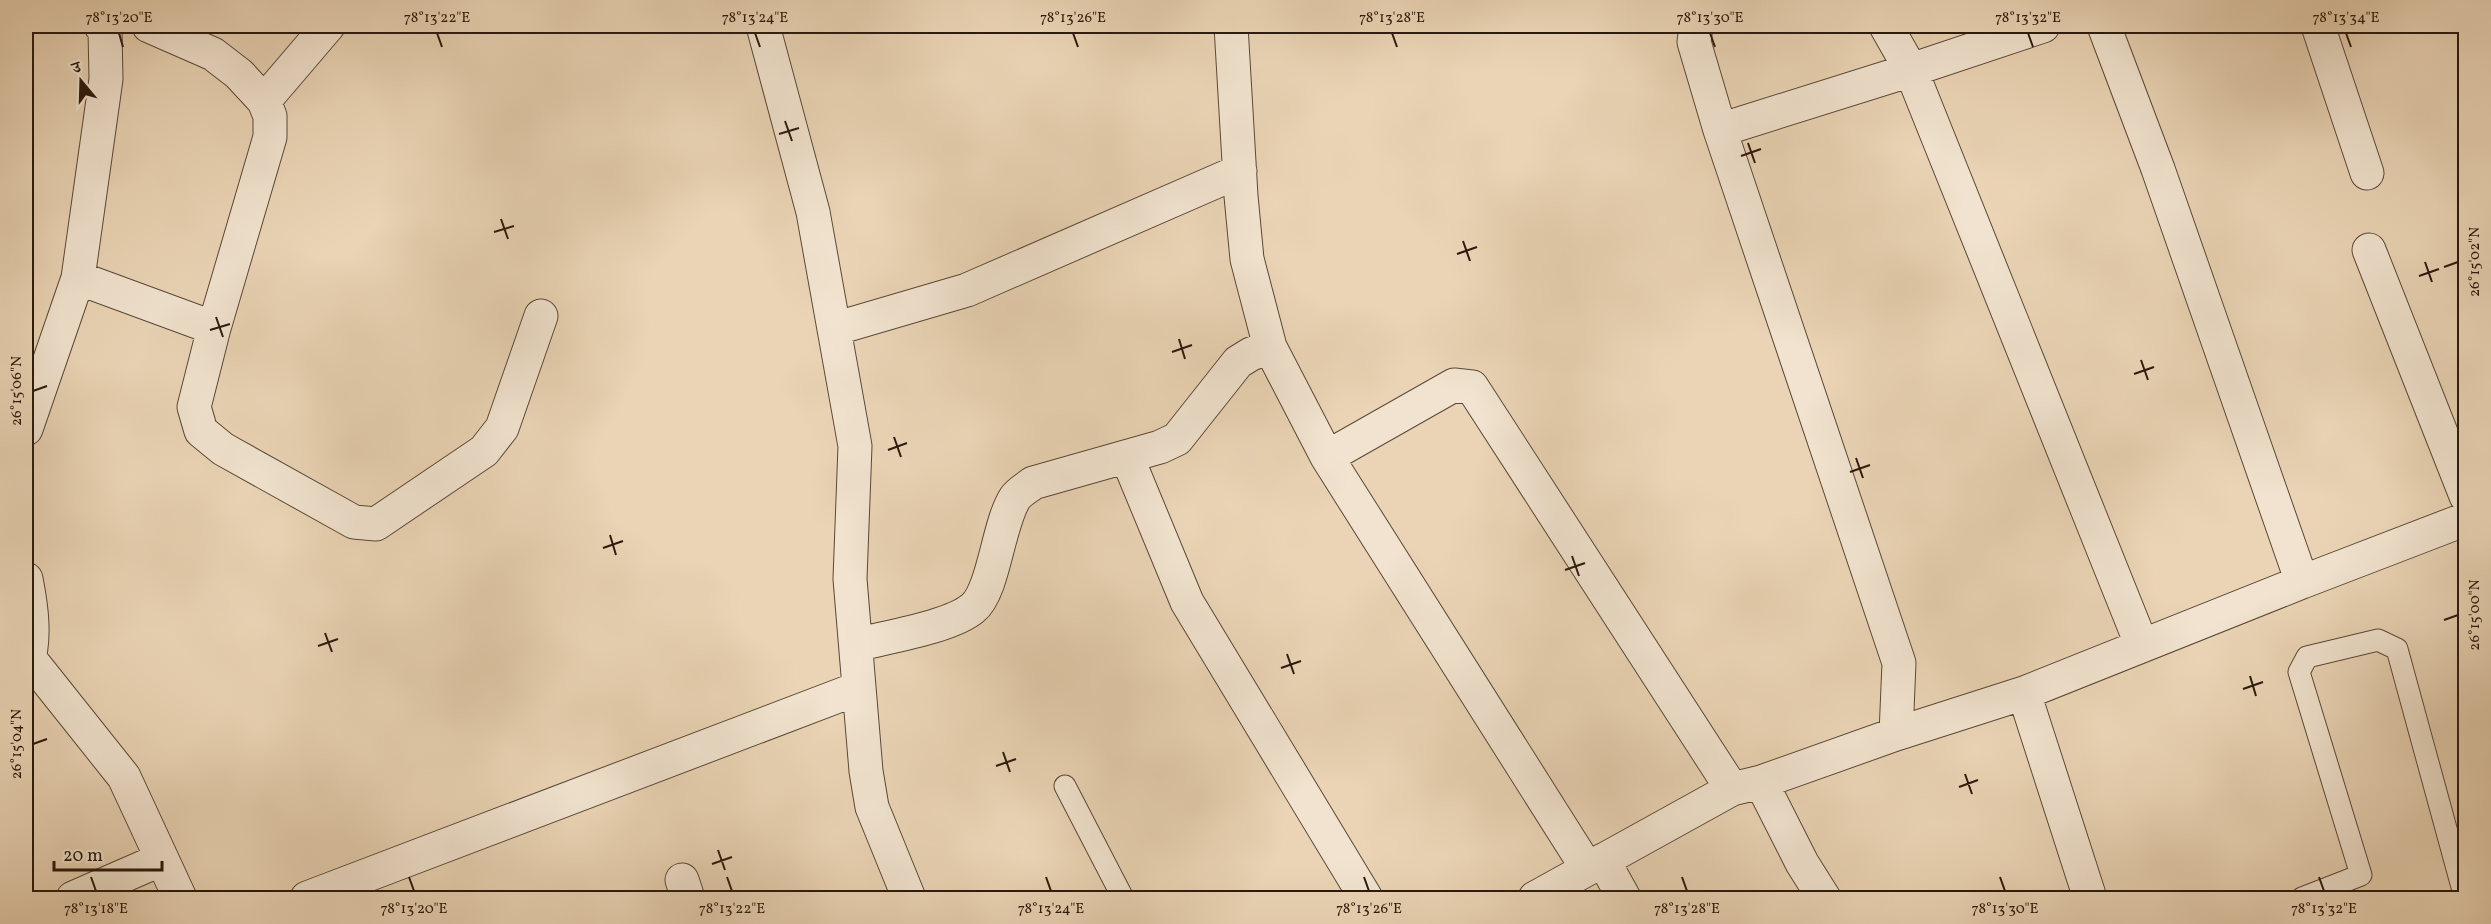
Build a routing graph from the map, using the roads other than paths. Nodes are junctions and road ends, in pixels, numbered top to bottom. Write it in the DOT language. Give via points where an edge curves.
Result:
graph roads {
  1 [pos="101,26"];
  2 [pos="149,26"];
  3 [pos="328,26"];
  4 [pos="763,26"];
  5 [pos="1231,26"];
  6 [pos="1696,26"];
  7 [pos="1886,26"];
  8 [pos="2043,26"];
  9 [pos="2104,26"];
  10 [pos="2318,26"];
  11 [pos="1911,70"];
  12 [pos="264,100"];
  13 [pos="1720,130"];
  14 [pos="1240,171"];
  15 [pos="2367,173"];
  16 [pos="2369,250"];
  17 [pos="78,278"];
  18 [pos="541,316"];
  19 [pos="214,328"];
  20 [pos="834,329"];
  21 [pos="1270,347"];
  22 [pos="26,429"];
  23 [pos="1127,457"];
  24 [pos="1327,457"];
  25 [pos="2466,496"];
  26 [pos="2466,519"];
  27 [pos="26,579"];
  28 [pos="2302,582"];
  29 [pos="856,645"];
  30 [pos="2142,646"];
  31 [pos="28,664"];
  32 [pos="859,688"];
  33 [pos="2024,693"];
  34 [pos="1896,734"];
  35 [pos="1065,786"];
  36 [pos="1746,786"];
  37 [pos="162,859"];
  38 [pos="1595,864"];
  39 [pos="73,898"];
  40 [pos="180,898"];
  41 [pos="306,898"];
  42 [pos="909,898"];
  43 [pos="1123,898"];
  44 [pos="1366,898"];
  45 [pos="1535,898"];
  46 [pos="1624,898"];
  47 [pos="1824,898"];
  48 [pos="2090,898"];
  49 [pos="2302,898"];
  50 [pos="2465,898"];
  1 -- 17 [label="street" via="105,30 106,79"];
  2 -- 12 [label="street" via="213,54"];
  3 -- 12 [label="street"];
  4 -- 20 [label="street" via="813,212"];
  5 -- 14 [label="street"];
  6 -- 13 [label="street" via="1694,42"];
  7 -- 11 [label="street"];
  8 -- 11 [label="street"];
  9 -- 28 [label="street"];
  10 -- 15 [label="street"];
  11 -- 13 [label="street"];
  11 -- 30 [label="street"];
  12 -- 19 [label="street" via="270,116 270,138"];
  13 -- 34 [label="street" via="1899,663"];
  14 -- 20 [label="street" via="967,290"];
  14 -- 21 [label="street" via="1247,259"];
  16 -- 25 [label="street"];
  17 -- 19 [label="street"];
  17 -- 22 [label="street"];
  18 -- 19 [label="street" via="502,428 484,451 376,524 354,522 223,449 201,430 194,407"];
  20 -- 29 [label="street" via="855,446 850,579"];
  21 -- 23 [label="street" via="1238,362 1177,439"];
  21 -- 24 [label="street"];
  23 -- 29 [label="street" via="1033,483 1016,496 985,590 975,608 954,620"];
  23 -- 44 [label="street" via="1187,602"];
  24 -- 36 [label="street" via="1454,385 1472,387"];
  24 -- 38 [label="street"];
  26 -- 28 [label="street"];
  27 -- 31 [label="street" via="32,609"];
  28 -- 30 [label="street"];
  29 -- 32 [label="street"];
  30 -- 33 [label="street"];
  31 -- 37 [label="street" via="124,777"];
  32 -- 41 [label="street"];
  32 -- 42 [label="street" via="872,807"];
  33 -- 34 [label="street"];
  33 -- 48 [label="street"];
  34 -- 36 [label="street"];
  35 -- 43 [label="lane"];
  36 -- 38 [label="street"];
  36 -- 47 [label="street"];
  37 -- 39 [label="street"];
  37 -- 40 [label="street"];
  38 -- 45 [label="street"];
  38 -- 46 [label="street"];
  49 -- 50 [label="lane" via="2361,875 2299,672 2307,657 2378,640 2397,649"];
}
